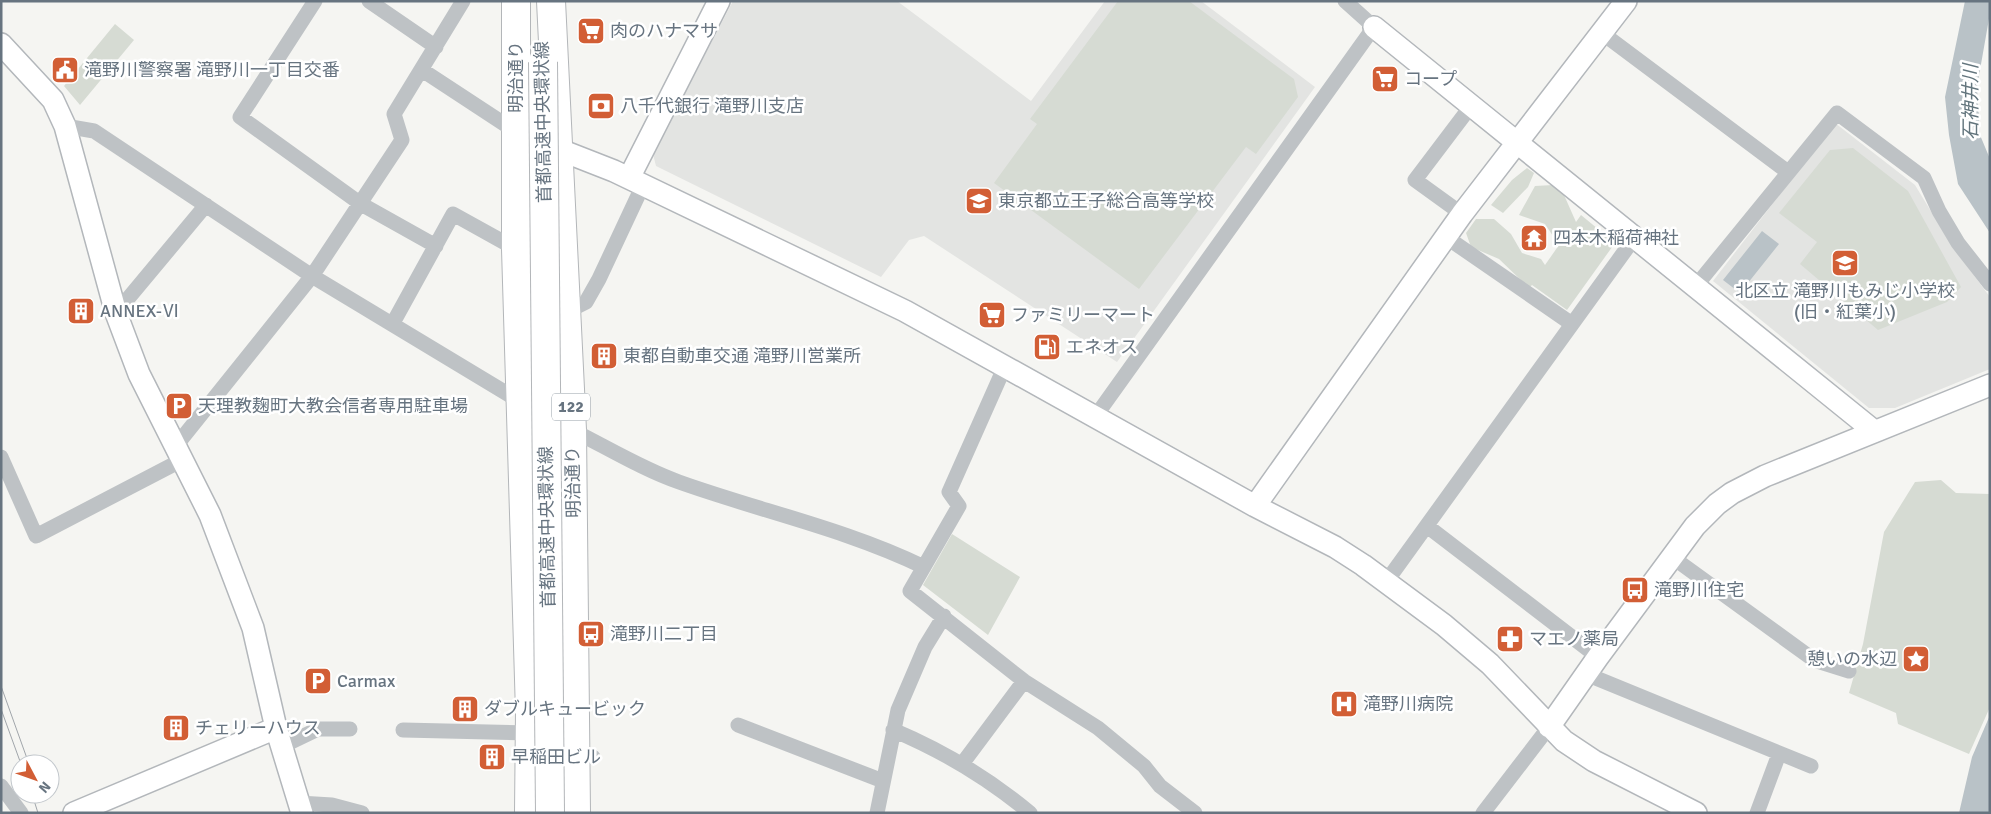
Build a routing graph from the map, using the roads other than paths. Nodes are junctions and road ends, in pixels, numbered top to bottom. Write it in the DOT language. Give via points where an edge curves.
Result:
graph roads {
  1 [pos="314,1"];
  2 [pos="369,1"];
  3 [pos="463,1"];
  4 [pos="516,1"];
  5 [pos="538,1"];
  6 [pos="552,1"];
  7 [pos="718,1"];
  8 [pos="1626,1"];
  9 [pos="1349,2"];
  10 [pos="1374,27"];
  11 [pos="1602,32"];
  12 [pos="1,44"];
  13 [pos="436,47"];
  14 [pos="538,61"];
  15 [pos="422,70"];
  16 [pos="1471,106"];
  17 [pos="65,126"];
  18 [pos="515,130"];
  19 [pos="1516,142"];
  20 [pos="560,150"];
  21 [pos="1788,172"];
  22 [pos="636,181"];
  23 [pos="361,204"];
  24 [pos="206,205"];
  25 [pos="1462,214"];
  26 [pos="1446,236"];
  27 [pos="1635,237"];
  28 [pos="436,246"];
  29 [pos="516,248"];
  30 [pos="312,276"];
  31 [pos="1990,284"];
  32 [pos="1695,287"];
  33 [pos="568,311"];
  34 [pos="116,313"];
  35 [pos="393,323"];
  36 [pos="1572,324"];
  37 [pos="1005,366"];
  38 [pos="1990,384"];
  39 [pos="521,402"];
  40 [pos="1095,417"];
  41 [pos="572,430"];
  42 [pos="1874,431"];
  43 [pos="179,453"];
  44 [pos="1,457"];
  45 [pos="1255,506"];
  46 [pos="1427,526"];
  47 [pos="1672,557"];
  48 [pos="924,568"];
  49 [pos="1386,582"];
  50 [pos="944,616"];
  51 [pos="1592,666"];
  52 [pos="1848,672"];
  53 [pos="1024,680"];
  54 [pos="738,726"];
  55 [pos="1549,727"];
  56 [pos="276,728"];
  57 [pos="350,729"];
  58 [pos="403,730"];
  59 [pos="894,730"];
  60 [pos="524,750"];
  61 [pos="1779,754"];
  62 [pos="585,757"];
  63 [pos="962,764"];
  64 [pos="1811,766"];
  65 [pos="883,781"];
  66 [pos="1,786"];
  67 [pos="300,808"];
  68 [pos="21,813"];
  69 [pos="74,813"];
  70 [pos="362,813"];
  71 [pos="529,813"];
  72 [pos="550,813"];
  73 [pos="576,813"];
  74 [pos="877,813"];
  75 [pos="1030,813"];
  76 [pos="1195,813"];
  77 [pos="1483,813"];
  78 [pos="1696,813"];
  79 [pos="1757,813"];
  1 -- 23 [label="street" via="240,117"];
  2 -- 13 [label="street"];
  3 -- 13 [label="street"];
  4 -- 18 [label="highway, 明治通り"];
  5 -- 14 [label="highway, 首都高速中央環状線"];
  5 -- 72 [label="highway, 首都高速中央環状線, bridge"];
  6 -- 20 [label="highway, 明治通り / 122"];
  7 -- 22 [label="street"];
  8 -- 11 [label="street"];
  9 -- 10 [label="street"];
  10 -- 16 [label="street"];
  10 -- 40 [label="street"];
  11 -- 19 [label="street"];
  11 -- 21 [label="street"];
  12 -- 17 [label="street" via="53,100"];
  13 -- 15 [label="street"];
  15 -- 18 [label="street"];
  15 -- 23 [label="street" via="394,114 402,140"];
  16 -- 19 [label="street"];
  16 -- 25 [label="street" via="1415,180"];
  17 -- 24 [label="street" via="94,131"];
  17 -- 34 [label="street"];
  18 -- 20 [label="street"];
  18 -- 29 [label="highway, 明治通り"];
  19 -- 25 [label="street"];
  19 -- 27 [label="street"];
  20 -- 22 [label="street"];
  20 -- 33 [label="highway, 明治通り / 122"];
  21 -- 31 [label="street" via="1837,113 1924,178 1958,243"];
  21 -- 32 [label="street"];
  22 -- 33 [label="street" via="599,279 586,302"];
  22 -- 37 [label="street" via="905,311"];
  23 -- 28 [label="street"];
  23 -- 30 [label="street"];
  24 -- 30 [label="street"];
  24 -- 34 [label="street"];
  25 -- 26 [label="street"];
  26 -- 36 [label="street"];
  26 -- 45 [label="street"];
  27 -- 32 [label="street"];
  27 -- 36 [label="street"];
  28 -- 29 [label="street" via="453,214"];
  28 -- 35 [label="street"];
  29 -- 39 [label="highway, 明治通り"];
  30 -- 35 [label="street"];
  30 -- 43 [label="street"];
  32 -- 42 [label="street"];
  33 -- 41 [label="highway, 明治通り / 122"];
  34 -- 43 [label="street" via="138,374"];
  35 -- 39 [label="street"];
  36 -- 46 [label="street"];
  37 -- 40 [label="street"];
  37 -- 48 [label="street" via="949,492 959,506"];
  38 -- 42 [label="street"];
  39 -- 60 [label="highway, 明治通り"];
  40 -- 45 [label="street"];
  41 -- 48 [label="street" via="678,482 823,527"];
  41 -- 62 [label="highway, 明治通り / 122"];
  42 -- 47 [label="street" via="1732,492 1700,521"];
  43 -- 44 [label="street" via="36,536"];
  43 -- 56 [label="street" via="210,515 253,628"];
  45 -- 49 [label="street" via="1335,547"];
  46 -- 49 [label="street"];
  46 -- 51 [label="street"];
  47 -- 51 [label="street"];
  47 -- 52 [label="street" via="1814,660"];
  48 -- 50 [label="street" via="910,591"];
  49 -- 55 [label="street" via="1490,664"];
  50 -- 53 [label="street"];
  50 -- 59 [label="street" via="926,647 898,710"];
  51 -- 55 [label="street"];
  51 -- 61 [label="street"];
  53 -- 63 [label="street"];
  53 -- 76 [label="street" via="1098,728 1144,766 1160,786"];
  54 -- 65 [label="street"];
  55 -- 77 [label="street"];
  55 -- 78 [label="street" via="1594,761"];
  56 -- 57 [label="street" via="291,742 318,730"];
  56 -- 67 [label="street"];
  56 -- 69 [label="street"];
  58 -- 60 [label="street"];
  59 -- 63 [label="street" via="934,747"];
  59 -- 65 [label="street"];
  60 -- 62 [label="street"];
  60 -- 71 [label="highway, 明治通り"];
  61 -- 64 [label="street"];
  61 -- 79 [label="street"];
  62 -- 73 [label="highway, 明治通り / 122"];
  63 -- 75 [label="street"];
  65 -- 74 [label="street"];
  66 -- 68 [label="street"];
  67 -- 70 [label="street" via="332,805"];
}
